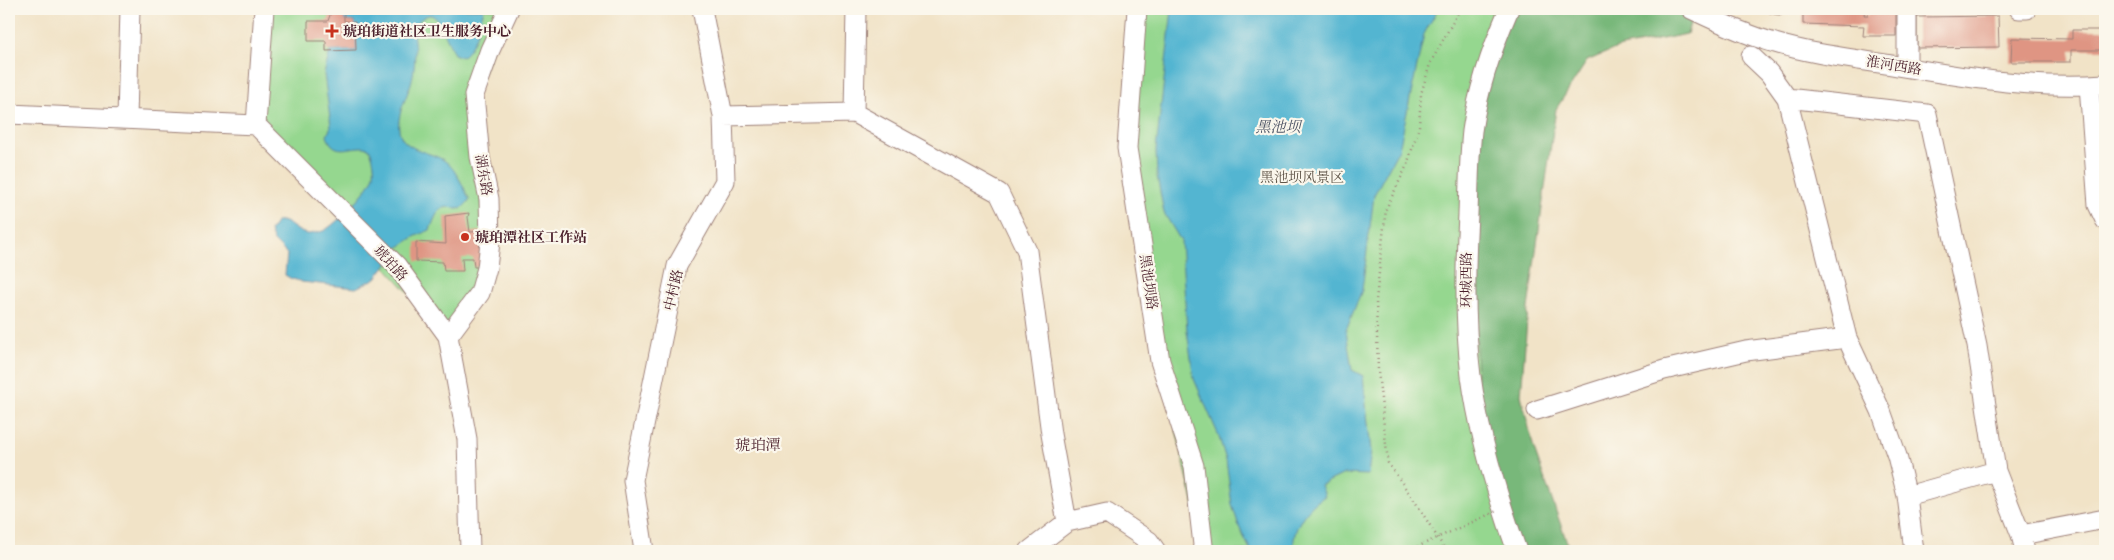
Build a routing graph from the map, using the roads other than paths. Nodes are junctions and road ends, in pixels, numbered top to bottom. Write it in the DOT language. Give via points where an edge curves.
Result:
graph roads {
  1 [pos="130,9"];
  2 [pos="264,9"];
  3 [pos="508,9"];
  4 [pos="702,9"];
  5 [pos="856,9"];
  6 [pos="1137,9"];
  7 [pos="1509,9"];
  8 [pos="1691,9"];
  9 [pos="1906,9"];
  10 [pos="2020,9"];
  11 [pos="2027,9"];
  12 [pos="1751,56"];
  13 [pos="1907,67"];
  14 [pos="2097,85"];
  15 [pos="1787,98"];
  16 [pos="854,113"];
  17 [pos="9,114"];
  18 [pos="723,116"];
  19 [pos="127,118"];
  20 [pos="256,125"];
  21 [pos="2105,220"];
  22 [pos="448,336"];
  23 [pos="1847,338"];
  24 [pos="1536,410"];
  25 [pos="1996,470"];
  26 [pos="1907,496"];
  27 [pos="2105,519"];
  28 [pos="1067,522"];
  29 [pos="2023,543"];
  30 [pos="470,551"];
  31 [pos="644,551"];
  32 [pos="1028,551"];
  33 [pos="1156,551"];
  34 [pos="1202,551"];
  35 [pos="1517,551"];
  36 [pos="1914,551"];
  1 -- 19 [label="street"];
  2 -- 20 [label="street"];
  3 -- 22 [label="street, 湖东路" via="474,95 480,156 489,199 488,268 480,293"];
  4 -- 18 [label="street, 中村路"];
  5 -- 16 [label="street"];
  6 -- 34 [label="street, 黑池坝路" via="1127,148 1160,361 1194,466"];
  7 -- 35 [label="street, 环城西路" via="1481,84 1472,130 1465,298 1471,377 1478,418"];
  8 -- 13 [label="street, 淮河西路" via="1788,47"];
  9 -- 13 [label="street"];
  10 -- 11 [label="street"];
  12 -- 15 [label="street" via="1769,73"];
  13 -- 14 [label="street, 淮河西路" via="1988,81"];
  14 -- 21 [label="street" via="2098,205"];
  15 -- 23 [label="street"];
  15 -- 25 [label="street" via="1927,114 1977,346"];
  16 -- 18 [label="street"];
  16 -- 28 [label="street" via="999,193 1027,250 1051,434"];
  17 -- 19 [label="street"];
  18 -- 31 [label="street, 中村路" via="725,180 677,266 633,480"];
  19 -- 20 [label="street"];
  20 -- 22 [label="street, 琥珀路" via="397,266"];
  22 -- 30 [label="street, 琥珀路" via="467,439"];
  23 -- 24 [label="street" via="1746,351 1664,370"];
  23 -- 26 [label="street" via="1881,411"];
  25 -- 26 [label="street"];
  25 -- 29 [label="street"];
  26 -- 36 [label="street"];
  27 -- 29 [label="street"];
  28 -- 32 [label="street"];
  28 -- 33 [label="street" via="1107,513 1149,541"];
}
